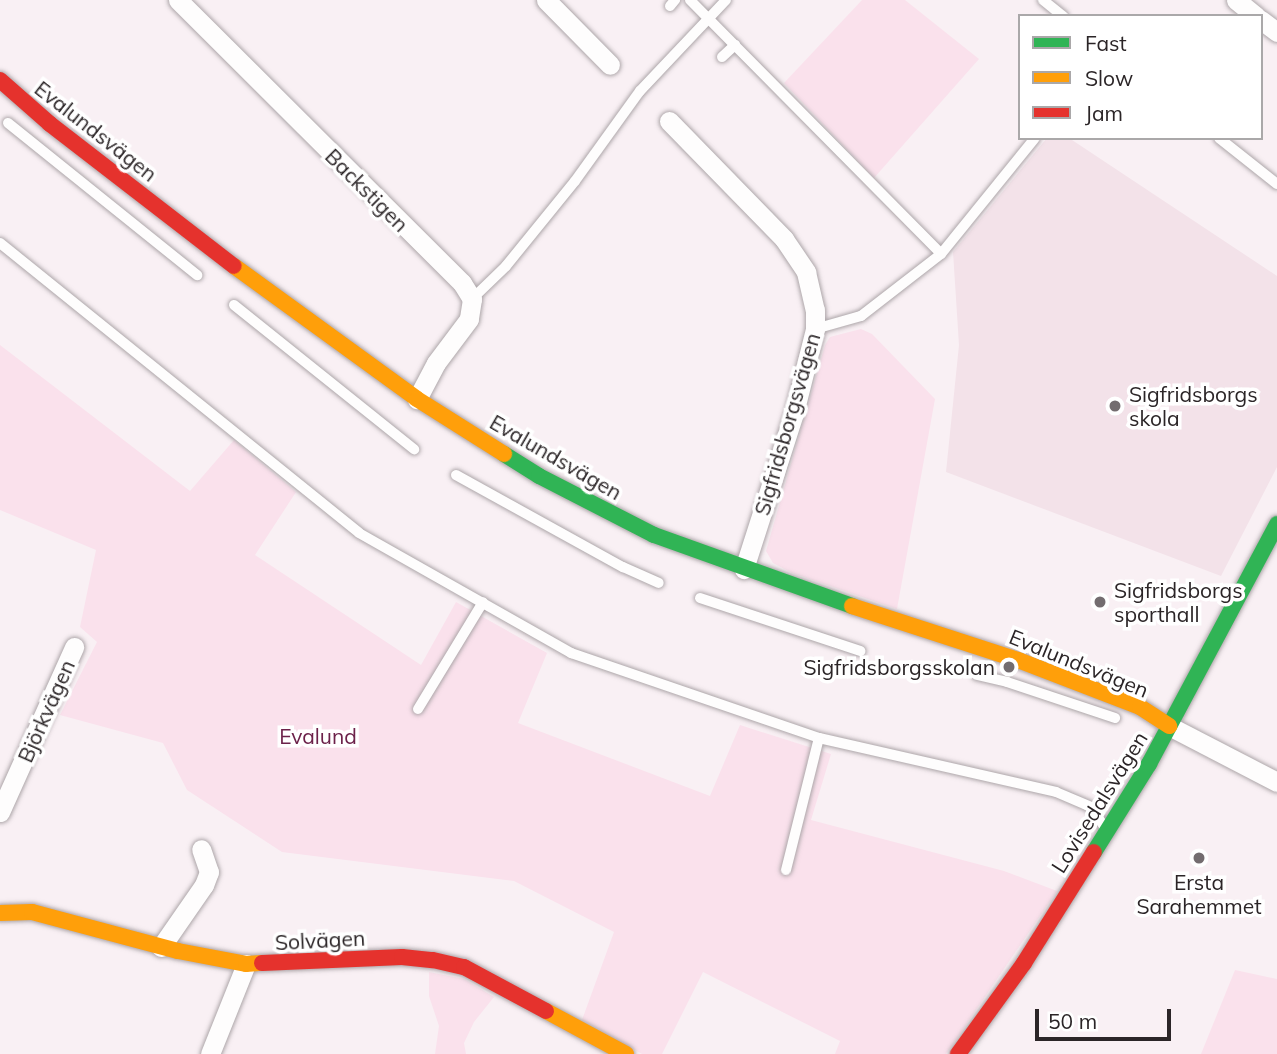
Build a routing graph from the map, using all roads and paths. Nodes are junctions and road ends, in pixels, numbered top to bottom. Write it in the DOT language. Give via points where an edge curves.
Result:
graph roads {
  1 [pos="178,0"];
  2 [pos="546,0"];
  3 [pos="690,0"];
  4 [pos="726,0"];
  5 [pos="1043,0"];
  6 [pos="1236,0"];
  7 [pos="1060,14"];
  8 [pos="1254,14"];
  9 [pos="708,19"];
  10 [pos="1263,22"];
  11 [pos="1277,33"];
  12 [pos="735,45"];
  13 [pos="722,57"];
  14 [pos="610,65"];
  15 [pos="0,80"];
  16 [pos="669,121"];
  17 [pos="8,123"];
  18 [pos="1033,140"];
  19 [pos="1222,140"];
  20 [pos="1277,184"];
  21 [pos="0,243"];
  22 [pos="941,254"];
  23 [pos="197,275"];
  24 [pos="472,299"];
  25 [pos="234,305"];
  26 [pos="815,329"];
  27 [pos="417,399"];
  28 [pos="414,449"];
  29 [pos="456,475"];
  30 [pos="1277,524"];
  31 [pos="744,569"];
  32 [pos="659,583"];
  33 [pos="700,598"];
  34 [pos="483,603"];
  35 [pos="74,647"];
  36 [pos="860,651"];
  37 [pos="976,675"];
  38 [pos="418,709"];
  39 [pos="1115,718"];
  40 [pos="1169,726"];
  41 [pos="819,738"];
  42 [pos="1277,782"];
  43 [pos="0,813"];
  44 [pos="1107,831"];
  45 [pos="201,849"];
  46 [pos="786,870"];
  47 [pos="0,913"];
  48 [pos="161,947"];
  49 [pos="246,964"];
  50 [pos="210,1054"];
  51 [pos="626,1054"];
  52 [pos="958,1054"];
  1 -- 24 [label="street, Backstigen" via="462,283"];
  2 -- 14 [label="street"];
  3 -- 9 [label="lane"];
  4 -- 9 [label="lane"];
  5 -- 7 [label="lane"];
  6 -- 8 [label="street"];
  9 -- 12 [label="lane"];
  9 -- 24 [label="lane" via="640,92 506,266"];
  10 -- 11 [label="street"];
  12 -- 13 [label="lane"];
  12 -- 22 [label="lane"];
  15 -- 27 [label="street, Evalundsvägen" via="269,293"];
  16 -- 26 [label="street, Sigfridsborgsvägen" via="784,239 806,272"];
  17 -- 23 [label="lane"];
  18 -- 22 [label="lane"];
  19 -- 20 [label="lane"];
  21 -- 34 [label="lane" via="359,533"];
  22 -- 26 [label="lane" via="861,316"];
  24 -- 27 [label="street" via="469,319 436,363"];
  25 -- 28 [label="lane"];
  26 -- 31 [label="street, Sigfridsborgsvägen" via="794,414"];
  27 -- 31 [label="street, Evalundsvägen" via="539,476 654,535"];
  29 -- 32 [label="lane"];
  30 -- 40 [label="street, Lovisedalsvägen"];
  31 -- 40 [label="street, Evalundsvägen" via="1018,660 1140,707"];
  33 -- 36 [label="lane"];
  34 -- 38 [label="lane"];
  34 -- 41 [label="lane" via="571,653"];
  35 -- 43 [label="street, Björkvägen"];
  37 -- 39 [label="lane"];
  40 -- 42 [label="street"];
  40 -- 44 [label="street, Lovisedalsvägen"];
  41 -- 44 [label="lane" via="1056,792 1091,807"];
  41 -- 46 [label="lane"];
  44 -- 52 [label="street, Lovisedalsvägen" via="1024,963"];
  45 -- 48 [label="street" via="209,872 204,885"];
  47 -- 48 [label="street, Solvägen" via="32,912"];
  48 -- 49 [label="street, Solvägen"];
  49 -- 50 [label="street"];
  49 -- 51 [label="street, Solvägen" via="402,957 464,967"];
}
